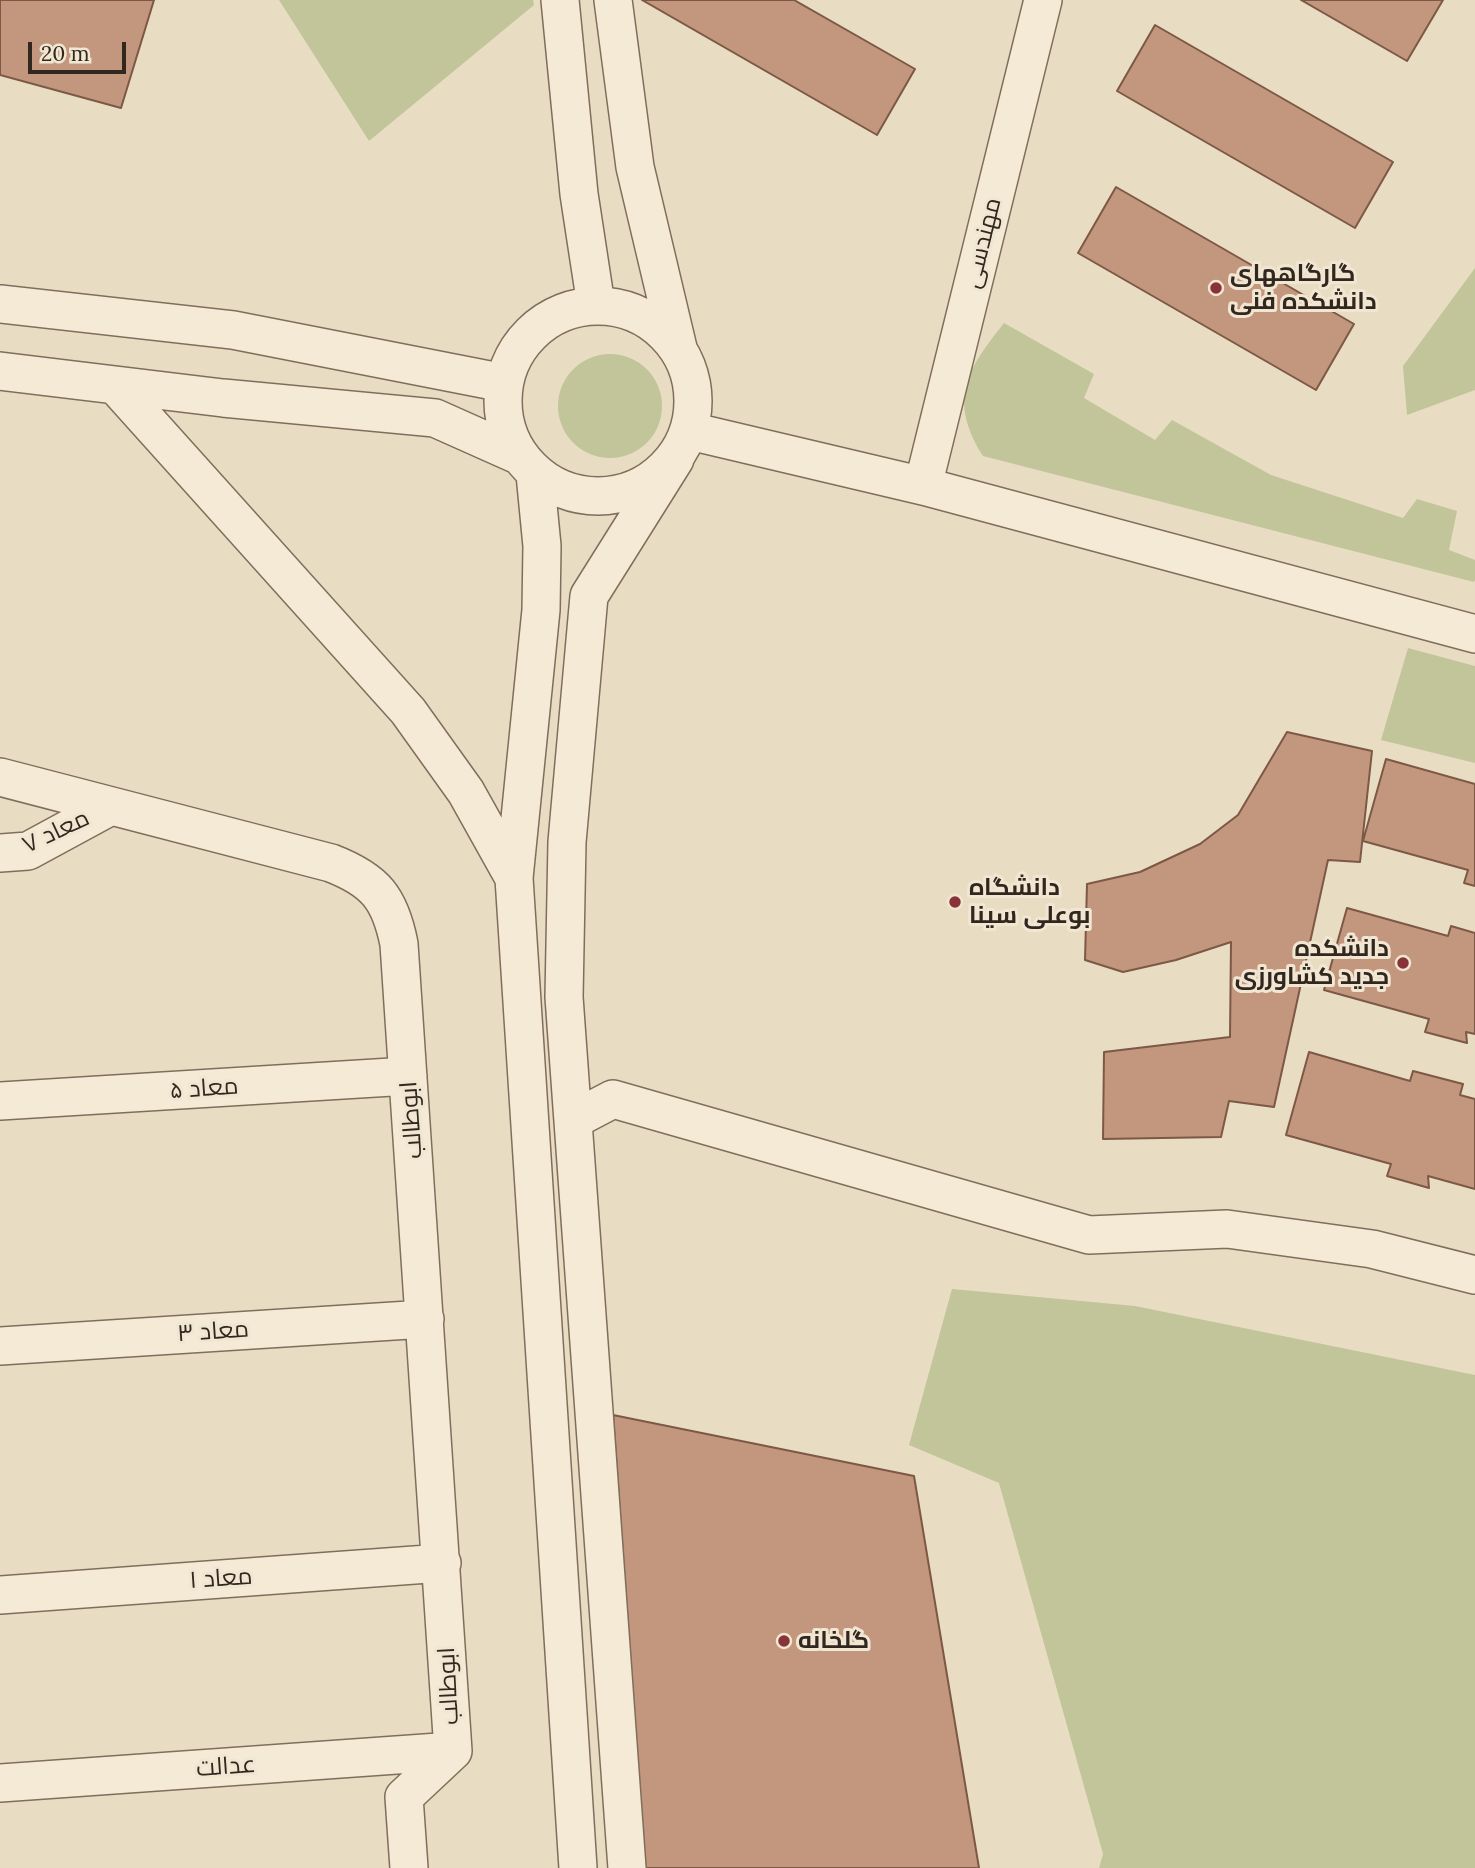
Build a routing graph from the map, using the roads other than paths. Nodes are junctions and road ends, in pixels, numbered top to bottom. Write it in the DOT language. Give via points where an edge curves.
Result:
graph roads {
  1 [pos="559,0"];
  2 [pos="613,0"];
  3 [pos="1043,0"];
  4 [pos="0,304"];
  5 [pos="596,305"];
  6 [pos="678,348"];
  7 [pos="0,371"];
  8 [pos="503,383"];
  9 [pos="115,385"];
  10 [pos="682,445"];
  11 [pos="527,464"];
  12 [pos="923,486"];
  13 [pos="1475,634"];
  14 [pos="0,777"];
  15 [pos="111,806"];
  16 [pos="0,853"];
  17 [pos="514,878"];
  18 [pos="408,1076"];
  19 [pos="0,1101"];
  20 [pos="573,1120"];
  21 [pos="1475,1275"];
  22 [pos="425,1319"];
  23 [pos="0,1346"];
  24 [pos="442,1563"];
  25 [pos="0,1594"];
  26 [pos="453,1751"];
  27 [pos="0,1783"];
  28 [pos="409,1868"];
  29 [pos="578,1868"];
  30 [pos="627,1868"];
  1 -- 5 [label="street" via="579,194"];
  2 -- 6 [label="street" via="635,167"];
  3 -- 12 [label="street, مهندسی"];
  4 -- 8 [label="street" via="233,331"];
  5 -- 6 [label="street" via="628,310 656,325"];
  5 -- 8 [label="street" via="564,312 536,328 515,353"];
  6 -- 10 [label="street" via="693,393"];
  7 -- 9 [label="street"];
  8 -- 11 [label="street" via="507,433"];
  9 -- 11 [label="street" via="435,418"];
  9 -- 17 [label="street" via="408,711 466,792"];
  10 -- 11 [label="street" via="652,481 624,494 562,491"];
  10 -- 12 [label="street"];
  10 -- 20 [label="street" via="589,596 567,842 564,997"];
  11 -- 17 [label="street" via="542,546 541,610"];
  12 -- 13 [label="street"];
  14 -- 15 [label="street, ابوطالب"];
  15 -- 16 [label="street, معاد ۷" via="28,851"];
  15 -- 18 [label="street, ابوطالب" via="331,863 358,873 379,891 393,916 399,944"];
  17 -- 29 [label="street"];
  18 -- 19 [label="street, معاد ۵"];
  18 -- 22 [label="street, ابوطالب"];
  20 -- 21 [label="street" via="613,1099 1088,1235 1227,1229 1372,1249"];
  20 -- 30 [label="street"];
  22 -- 23 [label="street, معاد ۳"];
  22 -- 24 [label="street, ابوطالب"];
  24 -- 25 [label="street, معاد ۱"];
  24 -- 26 [label="street, ابوطالب"];
  26 -- 27 [label="street, عدالت"];
  26 -- 28 [label="street" via="404,1797"];
}
